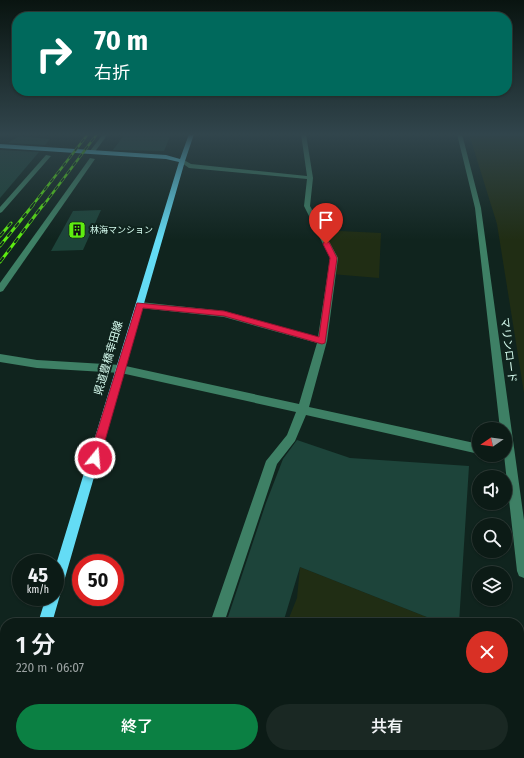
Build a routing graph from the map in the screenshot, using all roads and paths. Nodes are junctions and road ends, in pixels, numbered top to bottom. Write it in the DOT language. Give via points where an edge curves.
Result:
graph roads {
  1 [pos="36,169"];
  2 [pos="83,169"];
  3 [pos="180,169"];
  4 [pos="223,169"];
  5 [pos="309,169"];
  6 [pos="468,169"];
  7 [pos="310,178"];
  8 [pos="0,211"];
  9 [pos="0,289"];
  10 [pos="140,305"];
  11 [pos="322,341"];
  12 [pos="0,358"];
  13 [pos="121,369"];
  14 [pos="303,409"];
  15 [pos="503,422"];
  16 [pos="472,448"];
  17 [pos="507,462"];
  18 [pos="64,561"];
  19 [pos="524,571"];
  20 [pos="50,606"];
  21 [pos="47,618"];
  22 [pos="219,618"];
  1 -- 8 [label="street"];
  2 -- 9 [label="street"];
  3 -- 10 [label="main road, 県道豊橋幸田線"];
  4 -- 7 [label="street"];
  5 -- 7 [label="street"];
  6 -- 15 [label="street, マリンロード" via="478,208 496,344"];
  7 -- 11 [label="street" via="306,206 334,258"];
  10 -- 11 [label="street" via="224,314"];
  10 -- 13 [label="main road, 県道豊橋幸田線"];
  11 -- 14 [label="street"];
  12 -- 13 [label="street" via="37,364"];
  13 -- 14 [label="street"];
  13 -- 18 [label="main road, 県道豊橋幸田線"];
  14 -- 16 [label="street"];
  14 -- 22 [label="street" via="291,438 272,461"];
  17 -- 19 [label="street, マリンロード"];
  20 -- 21 [label="main road"];
}
